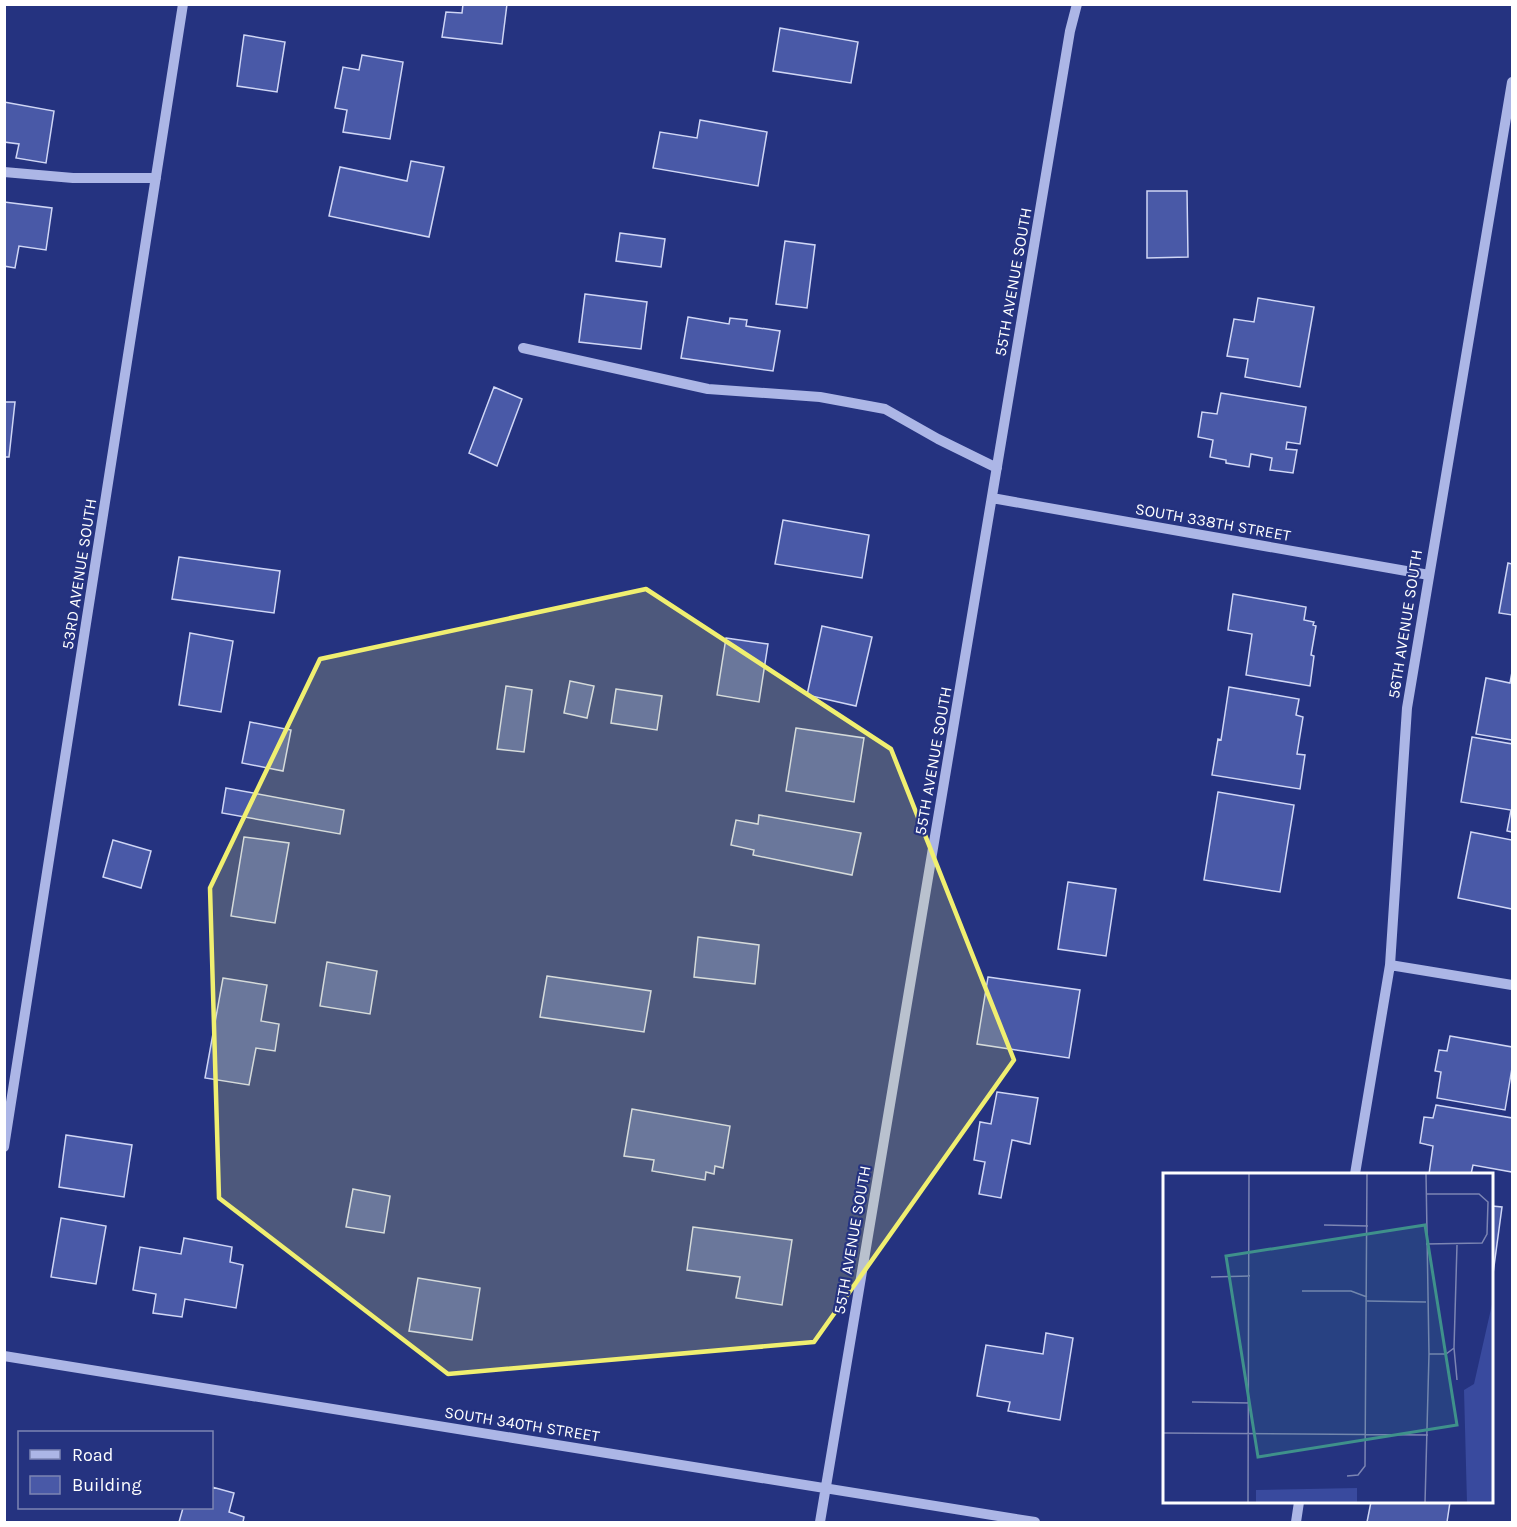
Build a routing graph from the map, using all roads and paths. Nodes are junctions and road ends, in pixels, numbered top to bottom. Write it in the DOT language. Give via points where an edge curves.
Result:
graph roads {
  1 [pos="183,4"];
  2 [pos="1077,4"];
  3 [pos="1512,82"];
  4 [pos="1507,149"];
  5 [pos="4,172"];
  6 [pos="156,178"];
  7 [pos="523,348"];
  8 [pos="997,468"];
  9 [pos="992,498"];
  10 [pos="1429,575"];
  11 [pos="1390,965"];
  12 [pos="1512,985"];
  13 [pos="7,1119"];
  14 [pos="4,1147"];
  15 [pos="1355,1173"];
  16 [pos="4,1356"];
  17 [pos="825,1489"];
  18 [pos="1299,1503"];
  19 [pos="820,1522"];
  20 [pos="1035,1522"];
  21 [pos="1296,1522"];
  1 -- 6 [label="street, 53RD AVENUE SOUTH"];
  2 -- 8 [label="street, 55TH AVENUE SOUTH"];
  3 -- 4 [label="street, 56TH AVENUE SOUTH"];
  4 -- 10 [label="street, 56TH AVENUE SOUTH"];
  5 -- 6 [label="street" via="73,178"];
  6 -- 13 [label="street, 53RD AVENUE SOUTH"];
  7 -- 8 [label="street" via="708,389 820,397 885,409"];
  8 -- 9 [label="street, 55TH AVENUE SOUTH"];
  9 -- 10 [label="street, SOUTH 338TH STREET"];
  9 -- 17 [label="street, 55TH AVENUE SOUTH"];
  10 -- 11 [label="street, 56TH AVENUE SOUTH" via="1407,708"];
  11 -- 12 [label="street"];
  11 -- 15 [label="street, 56TH AVENUE SOUTH"];
  13 -- 14 [label="street, 53RD AVENUE SOUTH"];
  16 -- 17 [label="street, SOUTH 340TH STREET"];
  17 -- 19 [label="street, 55TH AVENUE SOUTH"];
  17 -- 20 [label="street, SOUTH 340TH STREET"];
  18 -- 21 [label="street"];
}
